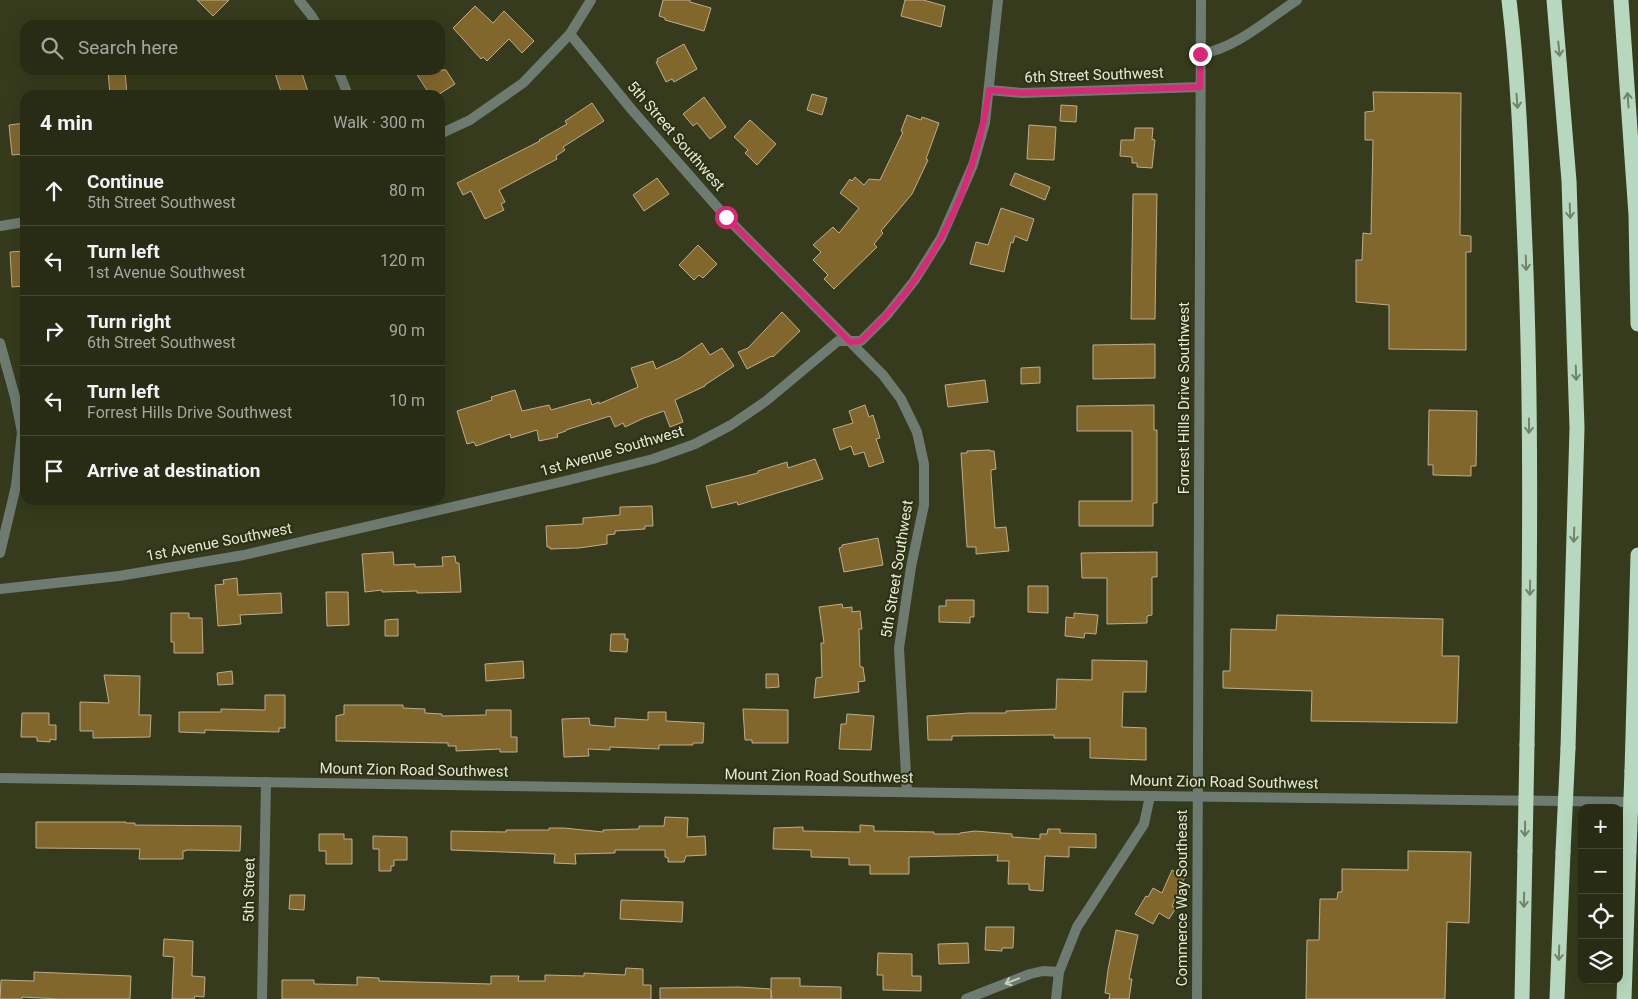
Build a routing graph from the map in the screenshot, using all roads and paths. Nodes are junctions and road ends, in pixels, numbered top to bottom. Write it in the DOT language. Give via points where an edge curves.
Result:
graph roads {
  1 [pos="299,0"];
  2 [pos="591,0"];
  3 [pos="998,0"];
  4 [pos="1201,0"];
  5 [pos="1297,0"];
  6 [pos="1509,0"];
  7 [pos="1554,0"];
  8 [pos="1621,0"];
  9 [pos="314,20"];
  10 [pos="570,34"];
  11 [pos="1200,54"];
  12 [pos="340,75"];
  13 [pos="1200,87"];
  14 [pos="346,90"];
  15 [pos="989,90"];
  16 [pos="445,132"];
  17 [pos="20,223"];
  18 [pos="0,226"];
  19 [pos="1638,324"];
  20 [pos="0,342"];
  21 [pos="850,342"];
  22 [pos="20,422"];
  23 [pos="20,450"];
  24 [pos="0,553"];
  25 [pos="1638,555"];
  26 [pos="0,589"];
  27 [pos="0,778"];
  28 [pos="266,782"];
  29 [pos="907,792"];
  30 [pos="1150,796"];
  31 [pos="1197,797"];
  32 [pos="1638,802"];
  33 [pos="1059,972"];
  34 [pos="262,999"];
  35 [pos="966,999"];
  36 [pos="1056,999"];
  37 [pos="1197,999"];
  38 [pos="1522,999"];
  39 [pos="1557,999"];
  40 [pos="1624,999"];
  1 -- 9 [label="street"];
  2 -- 10 [label="street"];
  3 -- 15 [label="street, 1st Avenue Southwest"];
  4 -- 11 [label="street, Forrest Hills Drive Southwest"];
  5 -- 11 [label="street" via="1230,45"];
  6 -- 38 [label="highway, one-way, bridge" via="1522,172 1528,328 1530,571"];
  7 -- 39 [label="highway, one-way, bridge" via="1569,181 1577,428"];
  19 -- 8 [label="highway, one-way" via="1636,215"];
  10 -- 16 [label="street" via="524,82 470,120"];
  10 -- 21 [label="street, 5th Street Southwest" via="726,217"];
  11 -- 13 [label="street, Forrest Hills Drive Southwest"];
  12 -- 14 [label="street"];
  13 -- 15 [label="street, 6th Street Southwest" via="1022,93"];
  13 -- 31 [label="street, Forrest Hills Drive Southwest"];
  15 -- 21 [label="street, 1st Avenue Southwest" via="973,164 941,238 914,281 887,315 861,341"];
  17 -- 18 [label="street"];
  20 -- 22 [label="street"];
  21 -- 26 [label="street, 1st Avenue Southwest" via="838,342 731,425 695,444 653,459 244,555 119,576"];
  21 -- 29 [label="street, 5th Street Southwest" via="902,399 917,432 924,464 924,505 899,648"];
  23 -- 24 [label="street" via="16,486"];
  25 -- 40 [label="highway, bridge"];
  27 -- 28 [label="street, Mount Zion Road Southwest"];
  28 -- 29 [label="street, Mount Zion Road Southwest"];
  28 -- 34 [label="street, 5th Street"];
  29 -- 30 [label="street, Mount Zion Road Southwest"];
  30 -- 31 [label="street, Mount Zion Road Southwest"];
  30 -- 33 [label="street" via="1144,824 1077,927"];
  31 -- 32 [label="street, Mount Zion Road Southwest"];
  31 -- 37 [label="street, Commerce Way Southeast"];
  33 -- 35 [label="street, one-way" via="1030,974"];
  33 -- 36 [label="street"];
}
